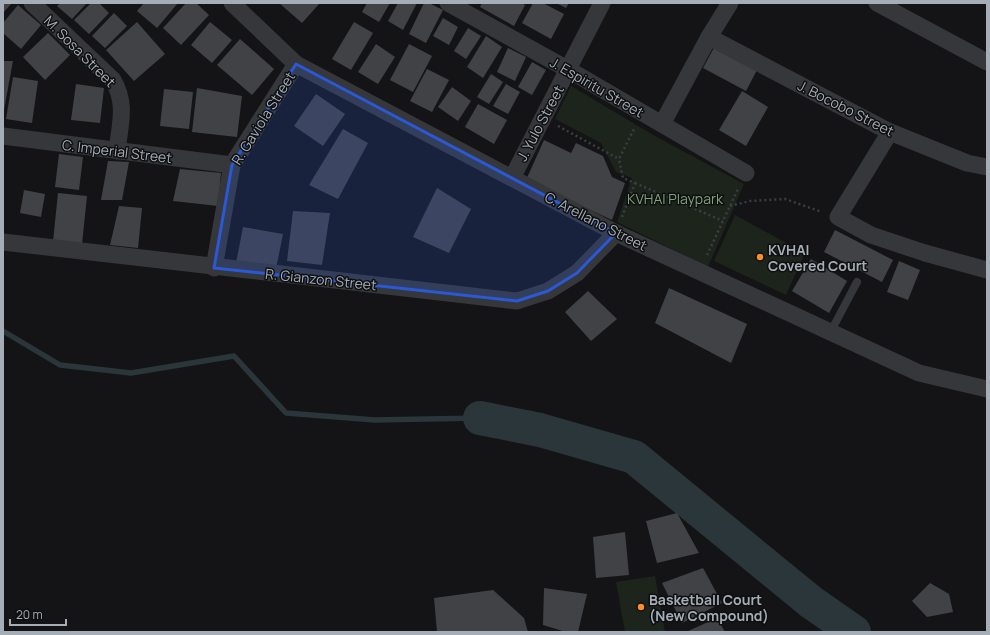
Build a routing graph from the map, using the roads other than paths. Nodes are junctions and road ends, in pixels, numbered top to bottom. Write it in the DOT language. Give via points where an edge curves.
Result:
graph roads {
  1 [pos="32,3"];
  2 [pos="232,3"];
  3 [pos="448,3"];
  4 [pos="602,3"];
  5 [pos="730,3"];
  6 [pos="877,3"];
  7 [pos="467,8"];
  8 [pos="710,37"];
  9 [pos="987,62"];
  10 [pos="296,64"];
  11 [pos="569,70"];
  12 [pos="662,124"];
  13 [pos="890,132"];
  14 [pos="3,136"];
  15 [pos="117,151"];
  16 [pos="232,165"];
  17 [pos="987,167"];
  18 [pos="746,172"];
  19 [pos="512,178"];
  20 [pos="616,232"];
  21 [pos="3,242"];
  22 [pos="214,268"];
  23 [pos="987,270"];
  24 [pos="857,282"];
  25 [pos="830,334"];
  26 [pos="987,389"];
  1 -- 15 [label="street, M. Sosa Street" via="113,80 120,92 122,106"];
  2 -- 10 [label="street, C. Arellano Street"];
  3 -- 7 [label="street, J. Espiritu Street"];
  4 -- 11 [label="street, J. Yulo Street"];
  5 -- 8 [label="street"];
  6 -- 9 [label="street"];
  7 -- 11 [label="street, J. Espiritu Street"];
  8 -- 12 [label="street"];
  8 -- 13 [label="street, J. Bocobo Street"];
  10 -- 16 [label="street, R. Gaviola Street"];
  10 -- 19 [label="street, C. Arellano Street"];
  11 -- 12 [label="street, J. Espiritu Street"];
  11 -- 19 [label="street, J. Yulo Street"];
  12 -- 18 [label="street, J. Espiritu Street"];
  13 -- 17 [label="street, J. Bocobo Street" via="967,163"];
  13 -- 23 [label="street" via="838,217 871,235"];
  14 -- 15 [label="street, C. Imperial Street"];
  15 -- 16 [label="street, C. Imperial Street"];
  16 -- 22 [label="street, R. Gaviola Street"];
  19 -- 20 [label="street, C. Arellano Street"];
  20 -- 22 [label="street, R. Gianzon Street" via="577,273 548,291 517,301"];
  20 -- 25 [label="street, C. Arellano Street"];
  21 -- 22 [label="street, R. Gianzon Street"];
  24 -- 25 [label="lane"];
  25 -- 26 [label="street, C. Arellano Street" via="919,373"];
}
